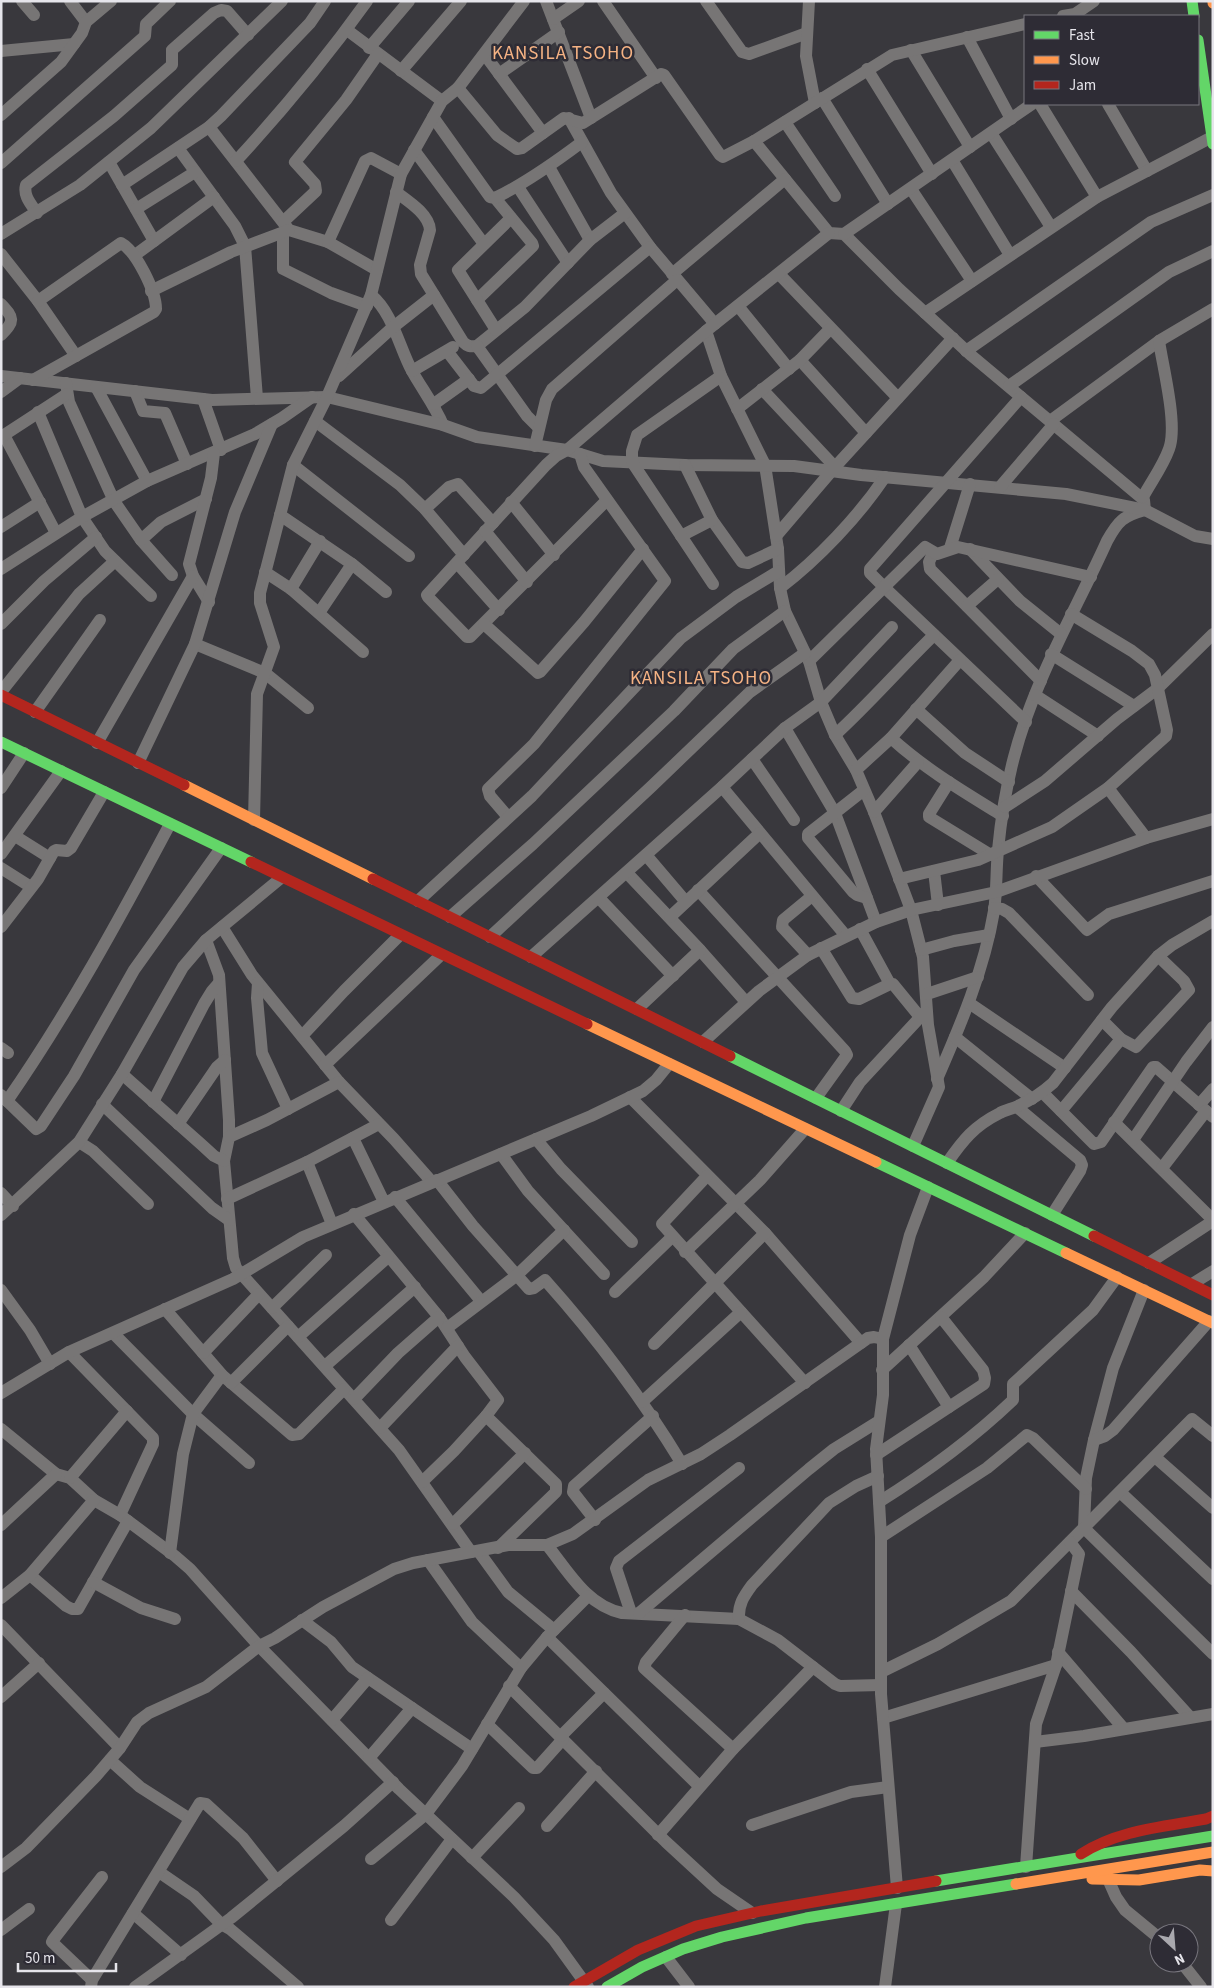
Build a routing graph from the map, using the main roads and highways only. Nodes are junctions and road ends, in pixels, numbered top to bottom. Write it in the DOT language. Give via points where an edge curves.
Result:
graph roads {
  1 [pos="1192,1"];
  2 [pos="1194,15"];
  3 [pos="1199,47"];
  4 [pos="1212,141"];
  5 [pos="1,694"];
  6 [pos="1,742"];
  7 [pos="1213,1295"];
  8 [pos="1211,1322"];
  9 [pos="1213,1816"];
  10 [pos="1213,1836"];
  11 [pos="1213,1852"];
  12 [pos="1075,1859"];
  13 [pos="1213,1871"];
  14 [pos="1074,1874"];
  15 [pos="582,1985"];
  16 [pos="607,1987"];
  1 -- 2 [label="main road"];
  3 -- 4 [label="main road"];
  5 -- 7 [label="main road"];
  6 -- 8 [label="main road"];
  9 -- 12 [label="main road" via="1103,1841"];
  10 -- 12 [label="main road"];
  11 -- 14 [label="main road"];
  12 -- 15 [label="main road" via="828,1898 696,1926 638,1950"];
  13 -- 14 [label="main road" via="1200,1870 1139,1880 1093,1880"];
  14 -- 16 [label="main road" via="806,1918 722,1937 642,1967"];
}
